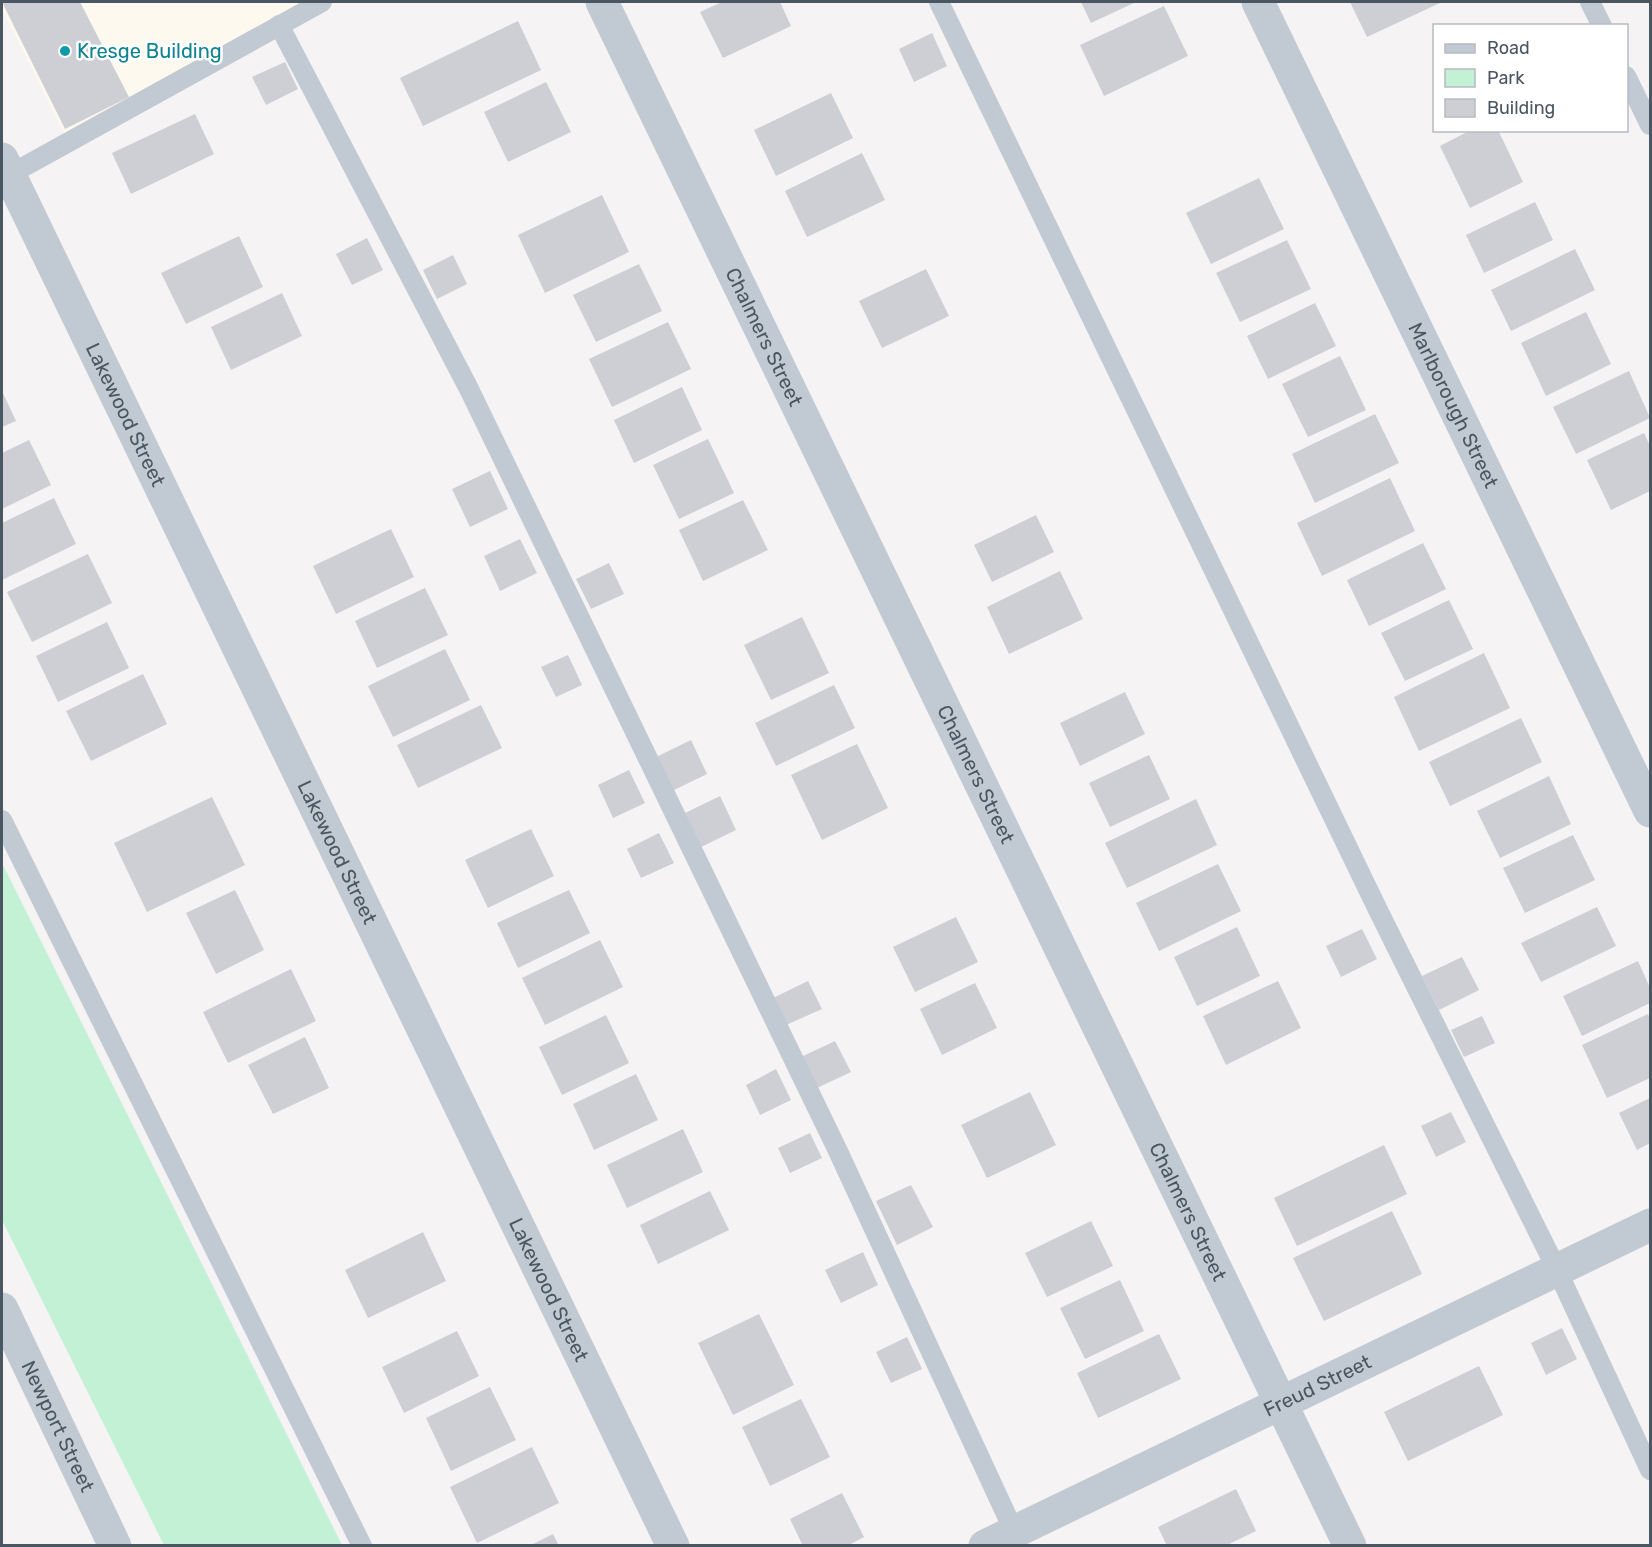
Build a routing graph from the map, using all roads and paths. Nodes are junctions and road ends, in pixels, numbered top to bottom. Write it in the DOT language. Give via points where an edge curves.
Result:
graph roads {
  1 [pos="322,2"];
  2 [pos="602,2"];
  3 [pos="939,2"];
  4 [pos="1258,2"];
  5 [pos="1590,2"];
  6 [pos="1601,24"];
  7 [pos="279,25"];
  8 [pos="1628,80"];
  9 [pos="1650,125"];
  10 [pos="5,167"];
  11 [pos="1650,811"];
  12 [pos="2,820"];
  13 [pos="1650,1225"];
  14 [pos="1557,1270"];
  15 [pos="2,1309"];
  16 [pos="1280,1404"];
  17 [pos="1650,1470"];
  18 [pos="1006,1541"];
  19 [pos="115,1545"];
  20 [pos="362,1545"];
  21 [pos="673,1545"];
  22 [pos="1350,1545"];
  1 -- 7 [label="lane"];
  2 -- 16 [label="street, Chalmers Street"];
  3 -- 14 [label="lane" via="1373,900"];
  4 -- 11 [label="street, Marlborough Street"];
  5 -- 6 [label="lane"];
  7 -- 10 [label="lane"];
  7 -- 18 [label="lane" via="474,400 837,1149"];
  8 -- 9 [label="lane"];
  10 -- 21 [label="street, Lakewood Street"];
  12 -- 20 [label="lane"];
  13 -- 14 [label="street, Freud Street"];
  14 -- 16 [label="street, Freud Street"];
  14 -- 17 [label="lane"];
  15 -- 19 [label="street, Newport Street"];
  16 -- 18 [label="street, Freud Street"];
  16 -- 22 [label="street, Chalmers Street"];
}
